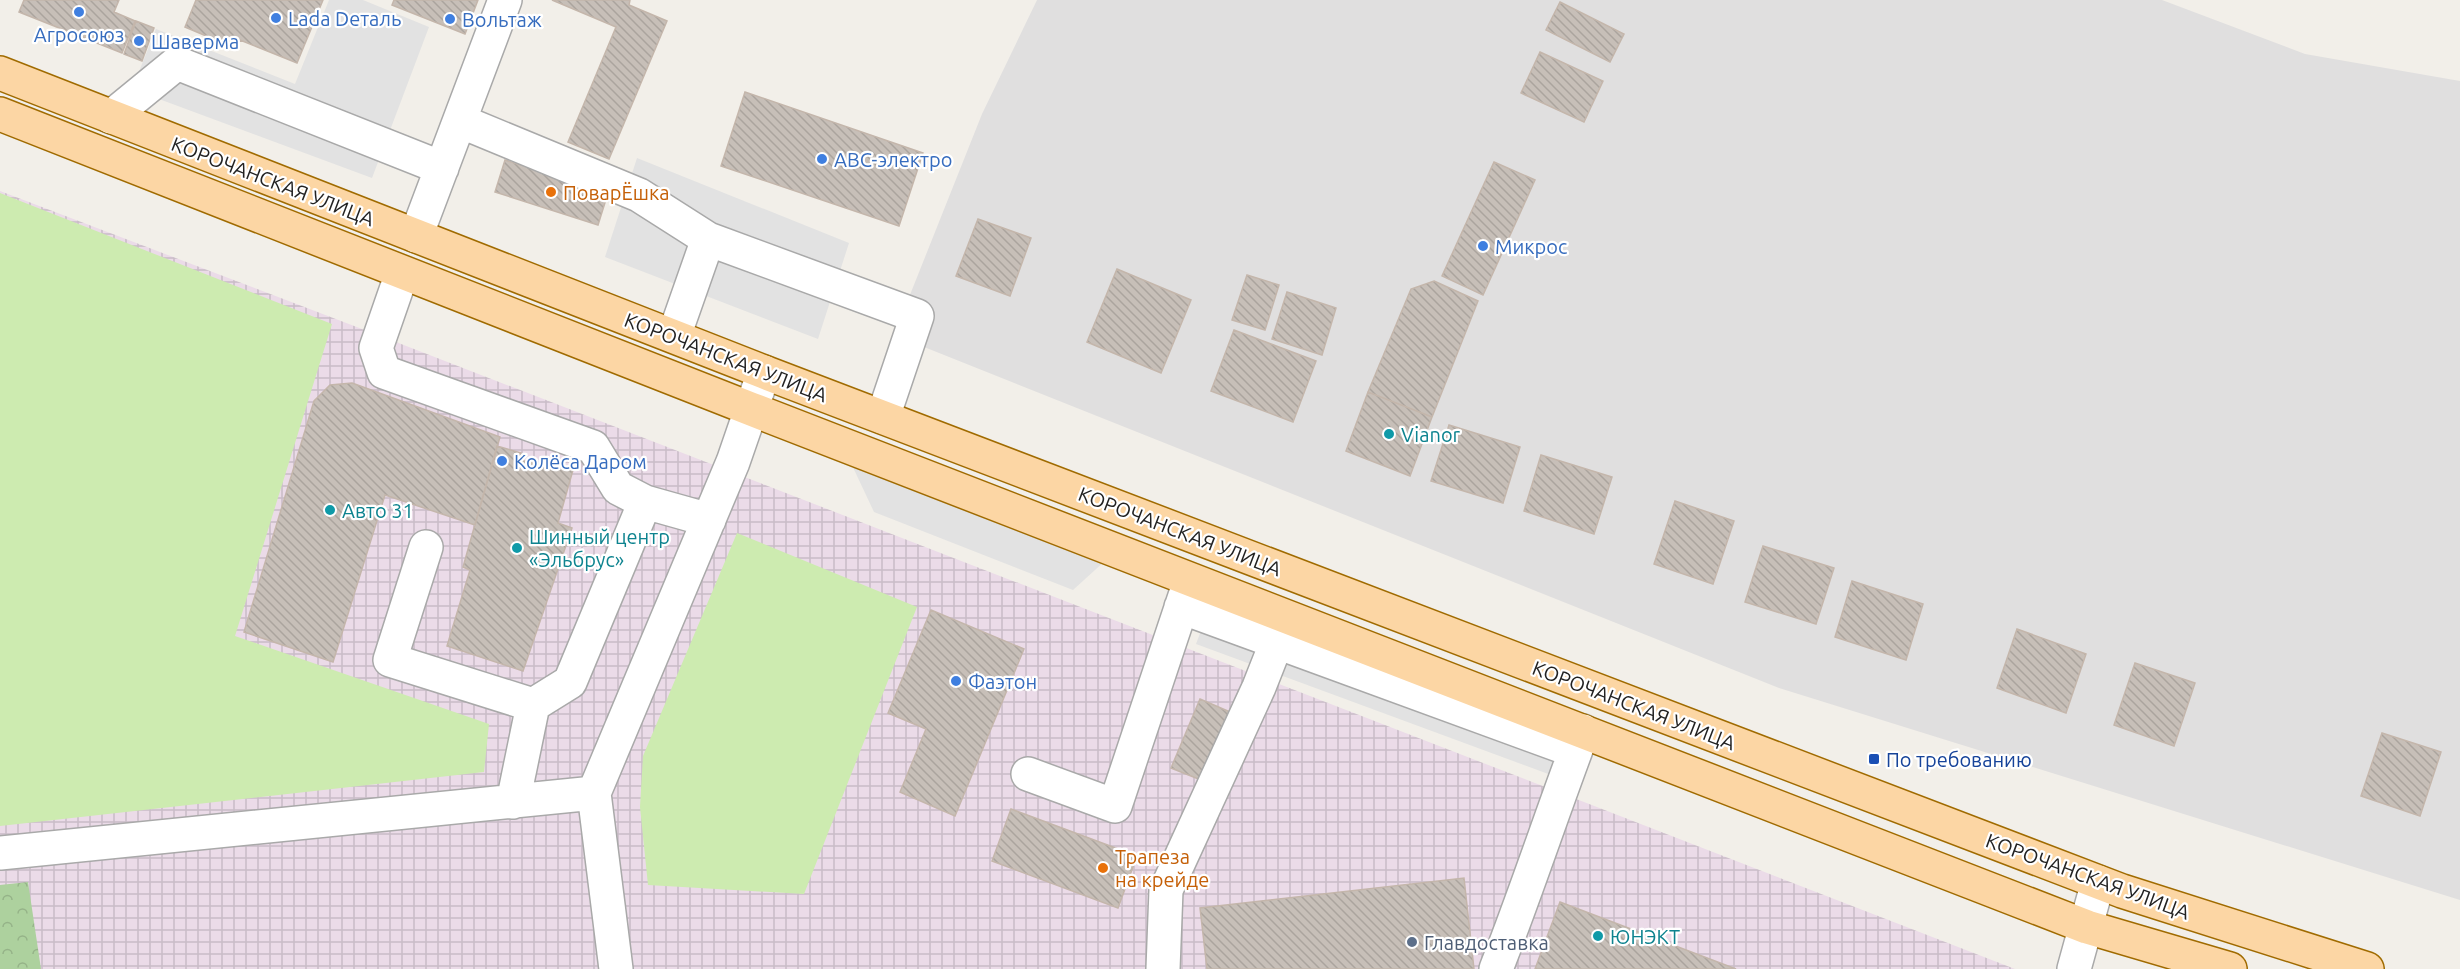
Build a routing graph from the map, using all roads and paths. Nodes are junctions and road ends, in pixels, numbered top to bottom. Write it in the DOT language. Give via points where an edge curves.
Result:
graph roads {
  1 [pos="505,0"];
  2 [pos="0,73"];
  3 [pos="0,114"];
  4 [pos="111,117"];
  5 [pos="460,121"];
  6 [pos="442,168"];
  7 [pos="416,236"];
  8 [pos="708,239"];
  9 [pos="402,273"];
  10 [pos="674,336"];
  11 [pos="764,372"];
  12 [pos="751,409"];
  13 [pos="883,417"];
  14 [pos="645,502"];
  15 [pos="709,520"];
  16 [pos="426,547"];
  17 [pos="1186,593"];
  18 [pos="1282,629"];
  19 [pos="533,705"];
  20 [pos="1579,741"];
  21 [pos="1028,774"];
  22 [pos="594,793"];
  23 [pos="513,802"];
  24 [pos="0,853"];
  25 [pos="2098,882"];
  26 [pos="2087,927"];
  27 [pos="616,969"];
  28 [pos="1163,969"];
  29 [pos="1496,969"];
  30 [pos="2074,969"];
  31 [pos="2230,969"];
  32 [pos="2367,969"];
  1 -- 5 [label="lane"];
  2 -- 4 [label="main road, КОРОЧАНСКАЯ УЛИЦА"];
  3 -- 9 [label="main road, КОРОЧАНСКАЯ УЛИЦА"];
  4 -- 6 [label="lane" via="177,63"];
  4 -- 7 [label="main road, КОРОЧАНСКАЯ УЛИЦА"];
  5 -- 6 [label="lane"];
  5 -- 8 [label="lane" via="639,195"];
  6 -- 7 [label="lane"];
  7 -- 10 [label="main road, КОРОЧАНСКАЯ УЛИЦА"];
  8 -- 10 [label="lane"];
  8 -- 13 [label="lane" via="916,316"];
  9 -- 12 [label="main road, КОРОЧАНСКАЯ УЛИЦА"];
  9 -- 14 [label="lane" via="376,348 384,372 593,447 618,488"];
  10 -- 11 [label="main road, КОРОЧАНСКАЯ УЛИЦА"];
  11 -- 12 [label="lane"];
  11 -- 13 [label="main road, КОРОЧАНСКАЯ УЛИЦА"];
  12 -- 15 [label="lane"];
  12 -- 17 [label="main road, КОРОЧАНСКАЯ УЛИЦА"];
  13 -- 25 [label="main road, КОРОЧАНСКАЯ УЛИЦА"];
  14 -- 15 [label="lane"];
  14 -- 19 [label="lane" via="570,682"];
  15 -- 22 [label="lane"];
  16 -- 19 [label="lane" via="390,660"];
  17 -- 18 [label="main road, КОРОЧАНСКАЯ УЛИЦА"];
  17 -- 21 [label="lane" via="1115,806"];
  18 -- 20 [label="main road, КОРОЧАНСКАЯ УЛИЦА"];
  18 -- 28 [label="lane" via="1166,890"];
  19 -- 23 [label="lane"];
  20 -- 26 [label="main road, КОРОЧАНСКАЯ УЛИЦА"];
  20 -- 29 [label="lane"];
  22 -- 23 [label="lane"];
  22 -- 27 [label="lane"];
  23 -- 24 [label="lane"];
  25 -- 26 [label="lane"];
  25 -- 32 [label="main road, КОРОЧАНСКАЯ УЛИЦА"];
  26 -- 30 [label="lane"];
  26 -- 31 [label="main road, КОРОЧАНСКАЯ УЛИЦА"];
}
